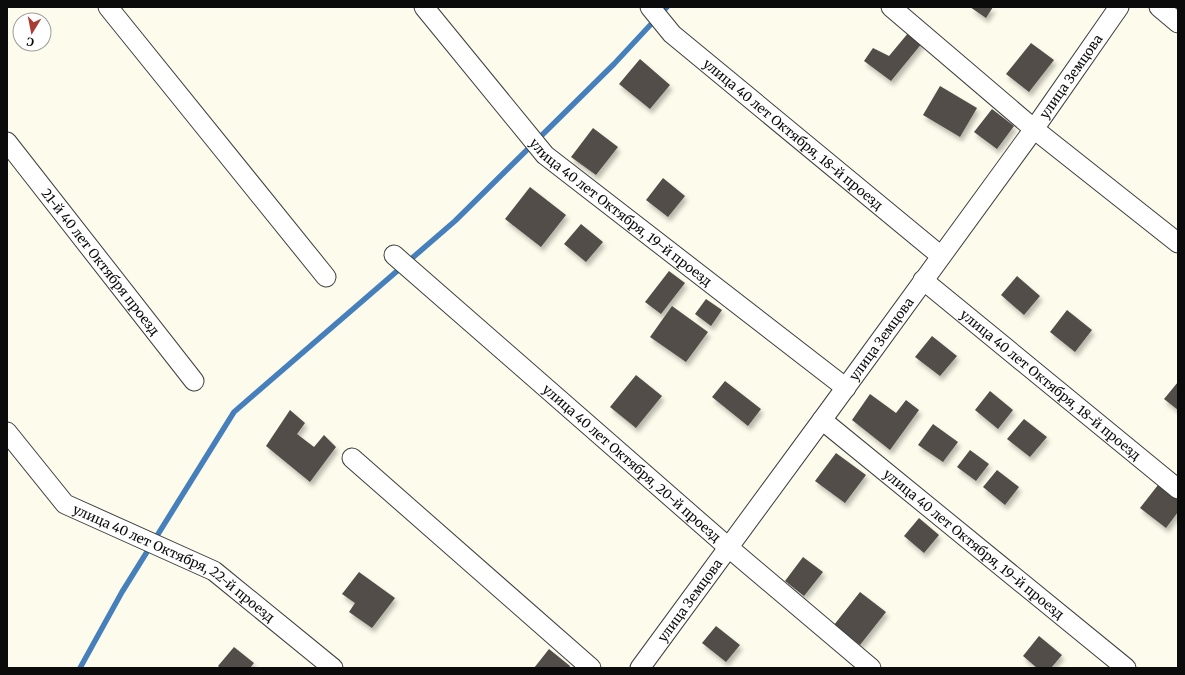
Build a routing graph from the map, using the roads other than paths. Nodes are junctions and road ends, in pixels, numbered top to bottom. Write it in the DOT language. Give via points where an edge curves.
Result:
graph roads {
  1 [pos="108,7"];
  2 [pos="424,7"];
  3 [pos="650,7"];
  4 [pos="891,7"];
  5 [pos="1119,7"];
  6 [pos="1159,7"];
  7 [pos="1178,23"];
  8 [pos="1034,129"];
  9 [pos="7,142"];
  10 [pos="1178,243"];
  11 [pos="394,255"];
  12 [pos="941,256"];
  13 [pos="326,277"];
  14 [pos="923,280"];
  15 [pos="194,381"];
  16 [pos="846,388"];
  17 [pos="822,420"];
  18 [pos="7,432"];
  19 [pos="352,458"];
  20 [pos="1178,489"];
  21 [pos="728,547"];
  22 [pos="333,668"];
  23 [pos="591,668"];
  24 [pos="640,668"];
  25 [pos="871,668"];
  26 [pos="1126,668"];
  1 -- 13 [label="street"];
  2 -- 16 [label="street, улица 40 лет Октября, 19-й проезд" via="545,155"];
  3 -- 12 [label="street, улица 40 лет Октября, 18-й проезд" via="672,34"];
  4 -- 8 [label="street"];
  5 -- 8 [label="street, улица Земцова"];
  6 -- 7 [label="street"];
  8 -- 10 [label="street"];
  8 -- 12 [label="street, улица Земцова"];
  9 -- 15 [label="street, 21-й 40 лет Октября проезд"];
  11 -- 21 [label="street, улица 40 лет Октября, 20-й проезд"];
  12 -- 14 [label="street, улица Земцова"];
  14 -- 16 [label="street, улица Земцова"];
  14 -- 20 [label="street, улица 40 лет Октября, 18-й проезд"];
  16 -- 17 [label="street, улица Земцова"];
  17 -- 21 [label="street, улица Земцова"];
  17 -- 26 [label="street, улица 40 лет Октября, 19-й проезд"];
  18 -- 22 [label="street, улица 40 лет Октября, 22-й проезд" via="65,504 214,571"];
  19 -- 23 [label="street"];
  21 -- 24 [label="street, улица Земцова"];
  21 -- 25 [label="street, улица 40 лет Октября, 20-й проезд"];
}
